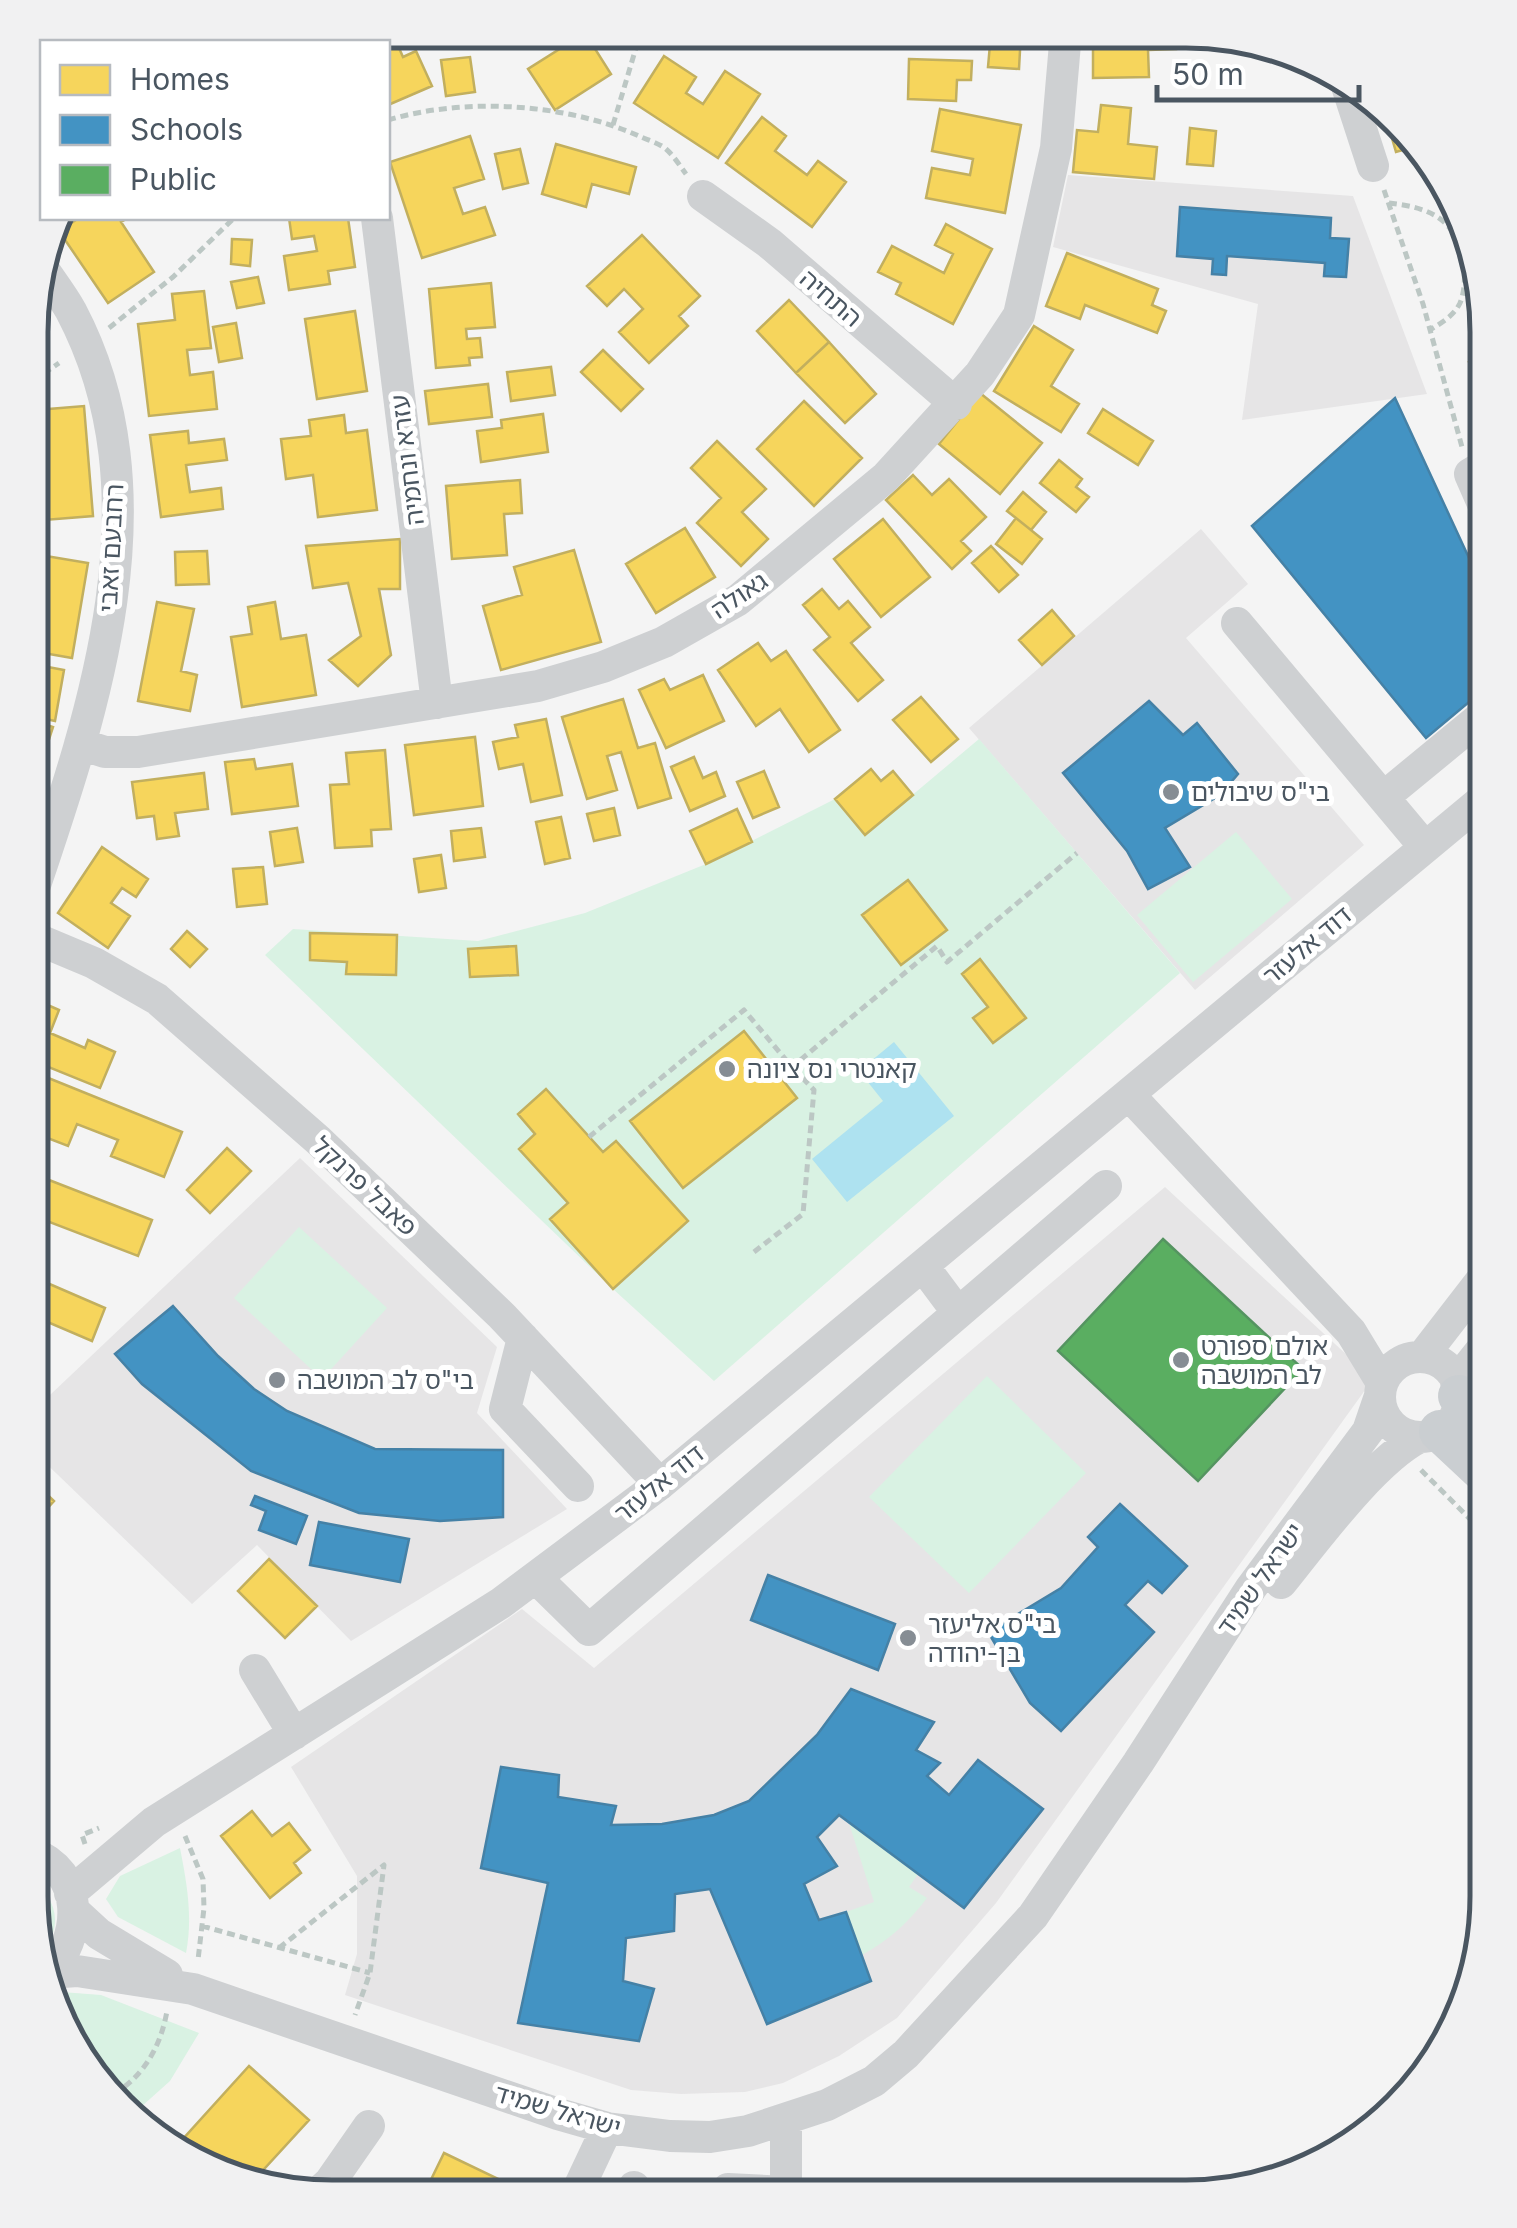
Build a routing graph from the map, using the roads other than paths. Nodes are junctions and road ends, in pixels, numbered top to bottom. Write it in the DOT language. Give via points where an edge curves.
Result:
graph roads {
  1 [pos="1065,47"];
  2 [pos="1352,102"];
  3 [pos="1373,166"];
  4 [pos="703,196"];
  5 [pos="377,220"];
  6 [pos="52,282"];
  7 [pos="956,404"];
  8 [pos="1237,624"];
  9 [pos="437,703"];
  10 [pos="1470,726"];
  11 [pos="80,744"];
  12 [pos="1385,796"];
  13 [pos="1470,810"];
  14 [pos="1424,846"];
  15 [pos="47,847"];
  16 [pos="47,943"];
  17 [pos="1129,1096"];
  18 [pos="1106,1186"];
  19 [pos="923,1266"];
  20 [pos="1469,1292"];
  21 [pos="958,1313"];
  22 [pos="523,1338"];
  23 [pos="1469,1373"];
  24 [pos="1396,1374"];
  25 [pos="1443,1419"];
  26 [pos="1469,1453"];
  27 [pos="660,1484"];
  28 [pos="578,1486"];
  29 [pos="536,1578"];
  30 [pos="255,1670"];
  31 [pos="294,1734"];
  32 [pos="1138,1763"];
  33 [pos="164,1816"];
  34 [pos="47,1856"];
  35 [pos="47,1863"];
  36 [pos="72,1902"];
  37 [pos="57,1965"];
  38 [pos="59,1973"];
  39 [pos="183,1987"];
  40 [pos="786,2119"];
  41 [pos="369,2126"];
  42 [pos="607,2128"];
  43 [pos="337,2180"];
  44 [pos="583,2180"];
  45 [pos="786,2180"];
  1 -- 7 [label="street, גאולה" via="1056,148 1019,315"];
  2 -- 3 [label="street"];
  4 -- 7 [label="street, התחיה"];
  5 -- 9 [label="street, עזרא ונחמיה"];
  6 -- 11 [label="street, רחבעם זאבי" via="86,346 113,436 118,514 113,596"];
  7 -- 9 [label="street, גאולה" via="886,477 738,600 603,668"];
  8 -- 12 [label="street"];
  9 -- 11 [label="street, גאולה" via="138,752"];
  10 -- 12 [label="street"];
  11 -- 15 [label="street, רחבעם זאבי"];
  12 -- 14 [label="street"];
  13 -- 14 [label="street, דוד אלעזר"];
  14 -- 17 [label="street, דוד אלעזר"];
  16 -- 22 [label="street, פאבל פרנקל" via="157,1000 318,1140"];
  17 -- 19 [label="street, דוד אלעזר"];
  17 -- 24 [label="street"];
  18 -- 21 [label="street"];
  19 -- 21 [label="street"];
  19 -- 27 [label="street, דוד אלעזר"];
  20 -- 24 [label="street, ישראל שמיד"];
  21 -- 29 [label="street" via="589,1630"];
  22 -- 27 [label="street, פאבל פרנקל"];
  22 -- 28 [label="street" via="505,1409"];
  23 -- 25 [label="street, ישראל שמיד"];
  24 -- 25 [label="street" via="1443,1364"];
  24 -- 25 [label="street" via="1381,1408 1396,1429"];
  24 -- 32 [label="street, ישראל שמיד" via="1368,1430 1251,1588"];
  25 -- 26 [label="main road"];
  25 -- 32 [label="street, ישראל שמיד" via="1320,1534"];
  27 -- 29 [label="street, דוד אלעזר"];
  29 -- 31 [label="street, דוד אלעזר"];
  30 -- 31 [label="street"];
  31 -- 33 [label="street, דוד אלעזר"];
  32 -- 40 [label="street, ישראל שמיד" via="1033,1916 935,2026 874,2081"];
  33 -- 34 [label="street, דוד אלעזר" via="80,1852"];
  33 -- 36 [label="street, דוד אלעזר"];
  35 -- 36 [label="street, ישראל שמיד" via="58,1871"];
  36 -- 37 [label="street" via="73,1934"];
  36 -- 39 [label="street, ישראל שמיד" via="120,1948"];
  38 -- 39 [label="street, ישראל שמיד"];
  39 -- 42 [label="street, ישראל שמיד"];
  40 -- 42 [label="street, ישראל שמיד" via="710,2137"];
  40 -- 45 [label="street"];
  41 -- 43 [label="street"];
  42 -- 44 [label="street"];
}
